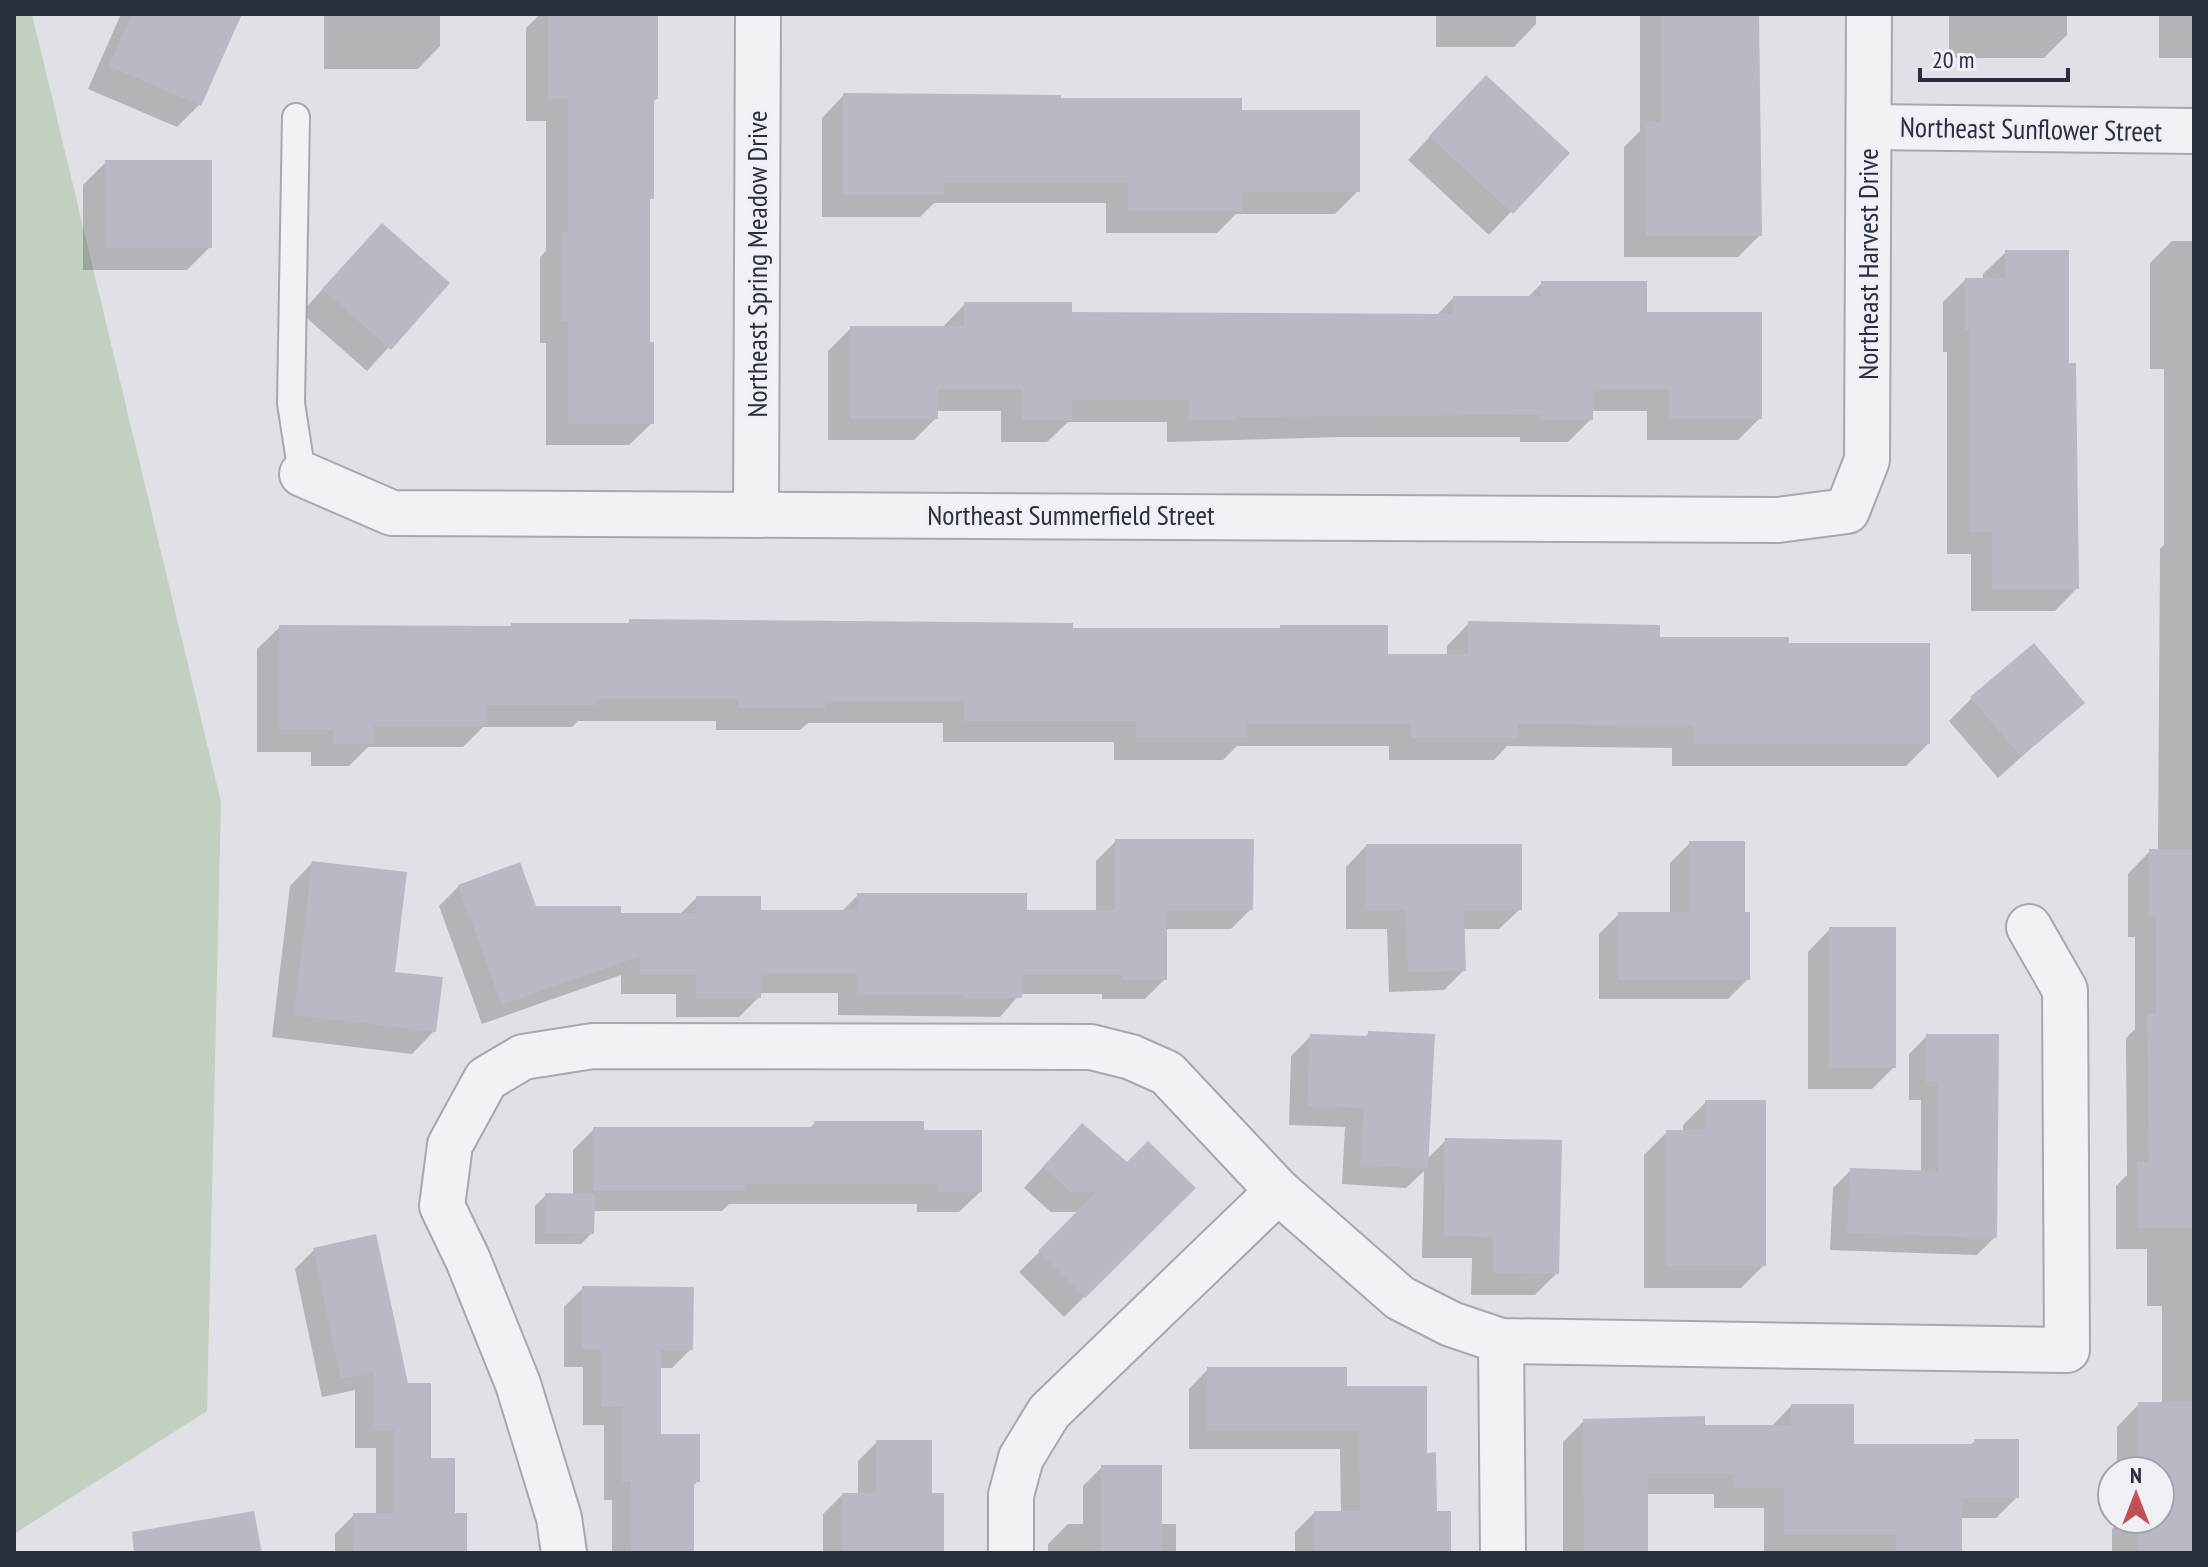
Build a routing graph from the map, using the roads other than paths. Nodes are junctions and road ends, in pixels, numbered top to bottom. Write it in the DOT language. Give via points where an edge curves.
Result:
graph roads {
  1 [pos="758,14"];
  2 [pos="1869,14"];
  3 [pos="296,117"];
  4 [pos="1869,127"];
  5 [pos="2194,131"];
  6 [pos="302,474"];
  7 [pos="1847,511"];
  8 [pos="756,513"];
  9 [pos="2029,927"];
  10 [pos="1278,1191"];
  11 [pos="1501,1341"];
  12 [pos="564,1553"];
  13 [pos="1011,1553"];
  14 [pos="1503,1553"];
  1 -- 8 [label="street, Northeast Spring Meadow Drive"];
  2 -- 4 [label="street, Northeast Harvest Drive"];
  3 -- 6 [label="lane" via="291,403"];
  4 -- 5 [label="street, Northeast Sunflower Street"];
  4 -- 7 [label="street, Northeast Harvest Drive" via="1867,460"];
  6 -- 8 [label="street, Northeast Summerfield Street" via="392,513"];
  7 -- 8 [label="street, Northeast Summerfield Street" via="1778,520"];
  9 -- 11 [label="street" via="2065,990 2067,1350"];
  10 -- 11 [label="street" via="1400,1298"];
  10 -- 12 [label="street" via="1167,1073 1091,1047 593,1046 523,1057 486,1079 450,1145 442,1206 518,1384 559,1518"];
  10 -- 13 [label="street" via="1049,1412 1021,1458 1011,1495"];
  11 -- 14 [label="street"];
}
